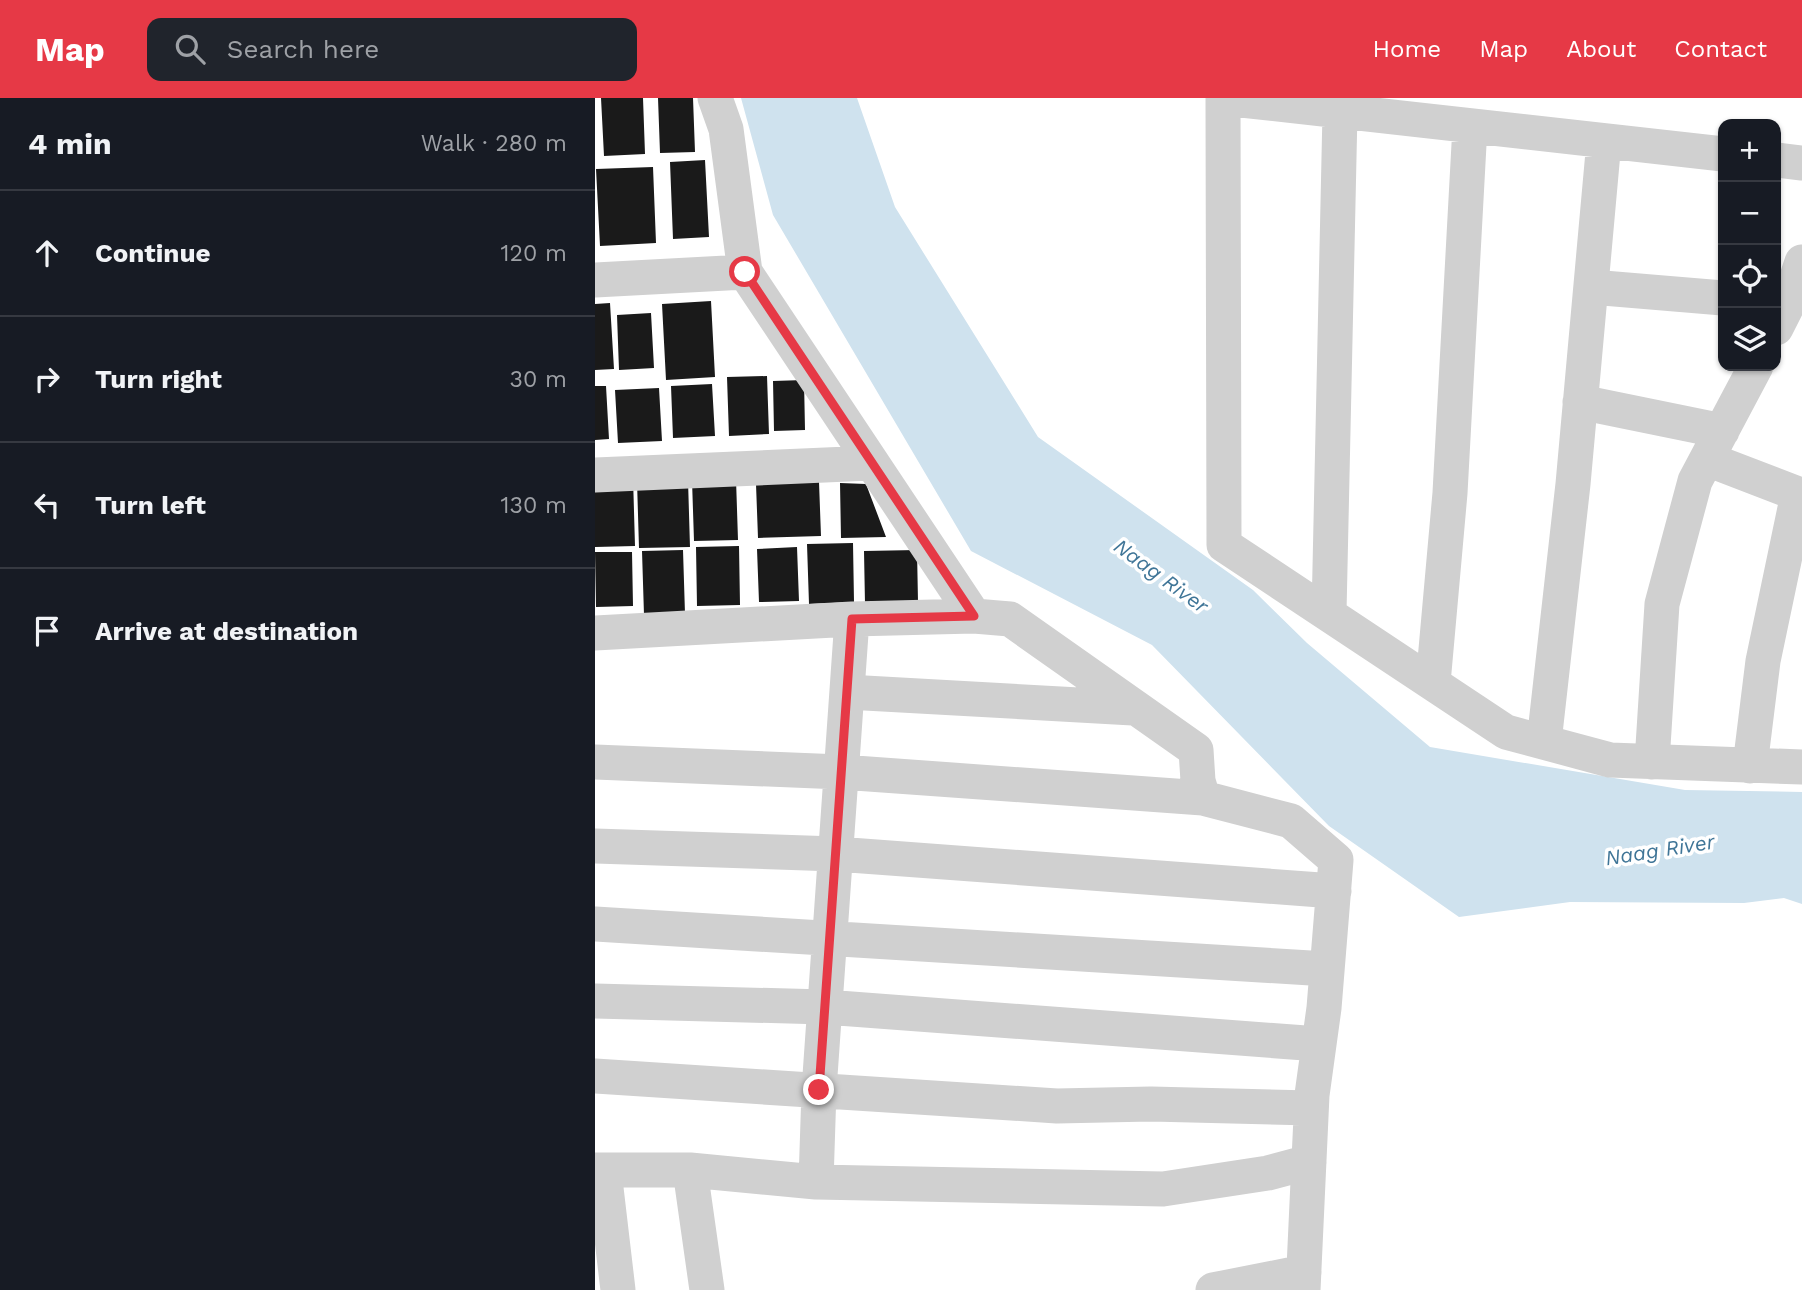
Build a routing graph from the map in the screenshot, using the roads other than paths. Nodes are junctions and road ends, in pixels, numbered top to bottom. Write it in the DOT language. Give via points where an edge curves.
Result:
graph roads {
  1 [pos="715,98"];
  2 [pos="1223,98"];
  3 [pos="1340,112"];
  4 [pos="1470,126"];
  5 [pos="1604,141"];
  6 [pos="1718,153"];
  7 [pos="1781,161"];
  8 [pos="1802,163"];
  9 [pos="1802,262"];
  10 [pos="745,272"];
  11 [pos="595,280"];
  12 [pos="1591,287"];
  13 [pos="1718,298"];
  14 [pos="1781,310"];
  15 [pos="1753,371"];
  16 [pos="1580,402"];
  17 [pos="1714,445"];
  18 [pos="871,463"];
  19 [pos="595,475"];
  20 [pos="1329,613"];
  21 [pos="974,616"];
  22 [pos="852,619"];
  23 [pos="595,633"];
  24 [pos="1433,683"];
  25 [pos="847,692"];
  26 [pos="1134,708"];
  27 [pos="1544,742"];
  28 [pos="595,762"];
  29 [pos="1652,762"];
  30 [pos="1750,766"];
  31 [pos="1802,767"];
  32 [pos="841,772"];
  33 [pos="1203,798"];
  34 [pos="595,846"];
  35 [pos="835,854"];
  36 [pos="1334,891"];
  37 [pos="595,924"];
  38 [pos="830,937"];
  39 [pos="1327,969"];
  40 [pos="595,1001"];
  41 [pos="825,1007"];
  42 [pos="1319,1044"];
  43 [pos="595,1076"];
  44 [pos="819,1090"];
  45 [pos="1311,1108"];
  46 [pos="1310,1162"];
  47 [pos="600,1170"];
  48 [pos="690,1170"];
  49 [pos="816,1181"];
  50 [pos="1303,1281"];
  51 [pos="618,1290"];
  52 [pos="707,1290"];
  53 [pos="1213,1290"];
  1 -- 10 [label="street" via="726,129"];
  2 -- 3 [label="street"];
  2 -- 20 [label="street" via="1224,545"];
  3 -- 4 [label="street"];
  3 -- 20 [label="street"];
  4 -- 5 [label="street"];
  4 -- 24 [label="street" via="1450,493"];
  5 -- 6 [label="street"];
  5 -- 12 [label="street"];
  7 -- 8 [label="street"];
  9 -- 14 [label="street"];
  10 -- 11 [label="street"];
  10 -- 18 [label="street"];
  12 -- 13 [label="street"];
  12 -- 16 [label="street"];
  15 -- 17 [label="street"];
  16 -- 17 [label="street"];
  16 -- 27 [label="street"];
  17 -- 29 [label="street" via="1695,481 1662,604"];
  17 -- 30 [label="street" via="1798,494 1763,661"];
  18 -- 19 [label="street"];
  18 -- 21 [label="street"];
  20 -- 24 [label="street"];
  21 -- 22 [label="street"];
  21 -- 26 [label="street" via="1010,619"];
  22 -- 23 [label="street"];
  22 -- 25 [label="street"];
  24 -- 27 [label="street" via="1506,732"];
  25 -- 26 [label="street"];
  25 -- 32 [label="street"];
  26 -- 33 [label="street" via="1196,750"];
  27 -- 29 [label="street" via="1611,760"];
  28 -- 32 [label="street"];
  29 -- 30 [label="street"];
  30 -- 31 [label="street"];
  32 -- 33 [label="street"];
  32 -- 35 [label="street"];
  33 -- 36 [label="street" via="1291,821 1336,860"];
  34 -- 35 [label="street"];
  35 -- 36 [label="street"];
  35 -- 38 [label="street"];
  36 -- 39 [label="street"];
  37 -- 38 [label="street"];
  38 -- 39 [label="street"];
  38 -- 41 [label="street"];
  39 -- 42 [label="street"];
  40 -- 41 [label="street"];
  41 -- 42 [label="street"];
  41 -- 44 [label="street"];
  42 -- 45 [label="street"];
  43 -- 44 [label="street"];
  44 -- 45 [label="street" via="1058,1106"];
  44 -- 49 [label="street"];
  45 -- 46 [label="street"];
  46 -- 49 [label="street" via="1163,1189"];
  46 -- 50 [label="street"];
  47 -- 48 [label="street"];
  47 -- 51 [label="street"];
  48 -- 49 [label="street"];
  48 -- 52 [label="street"];
  50 -- 53 [label="street"];
}
